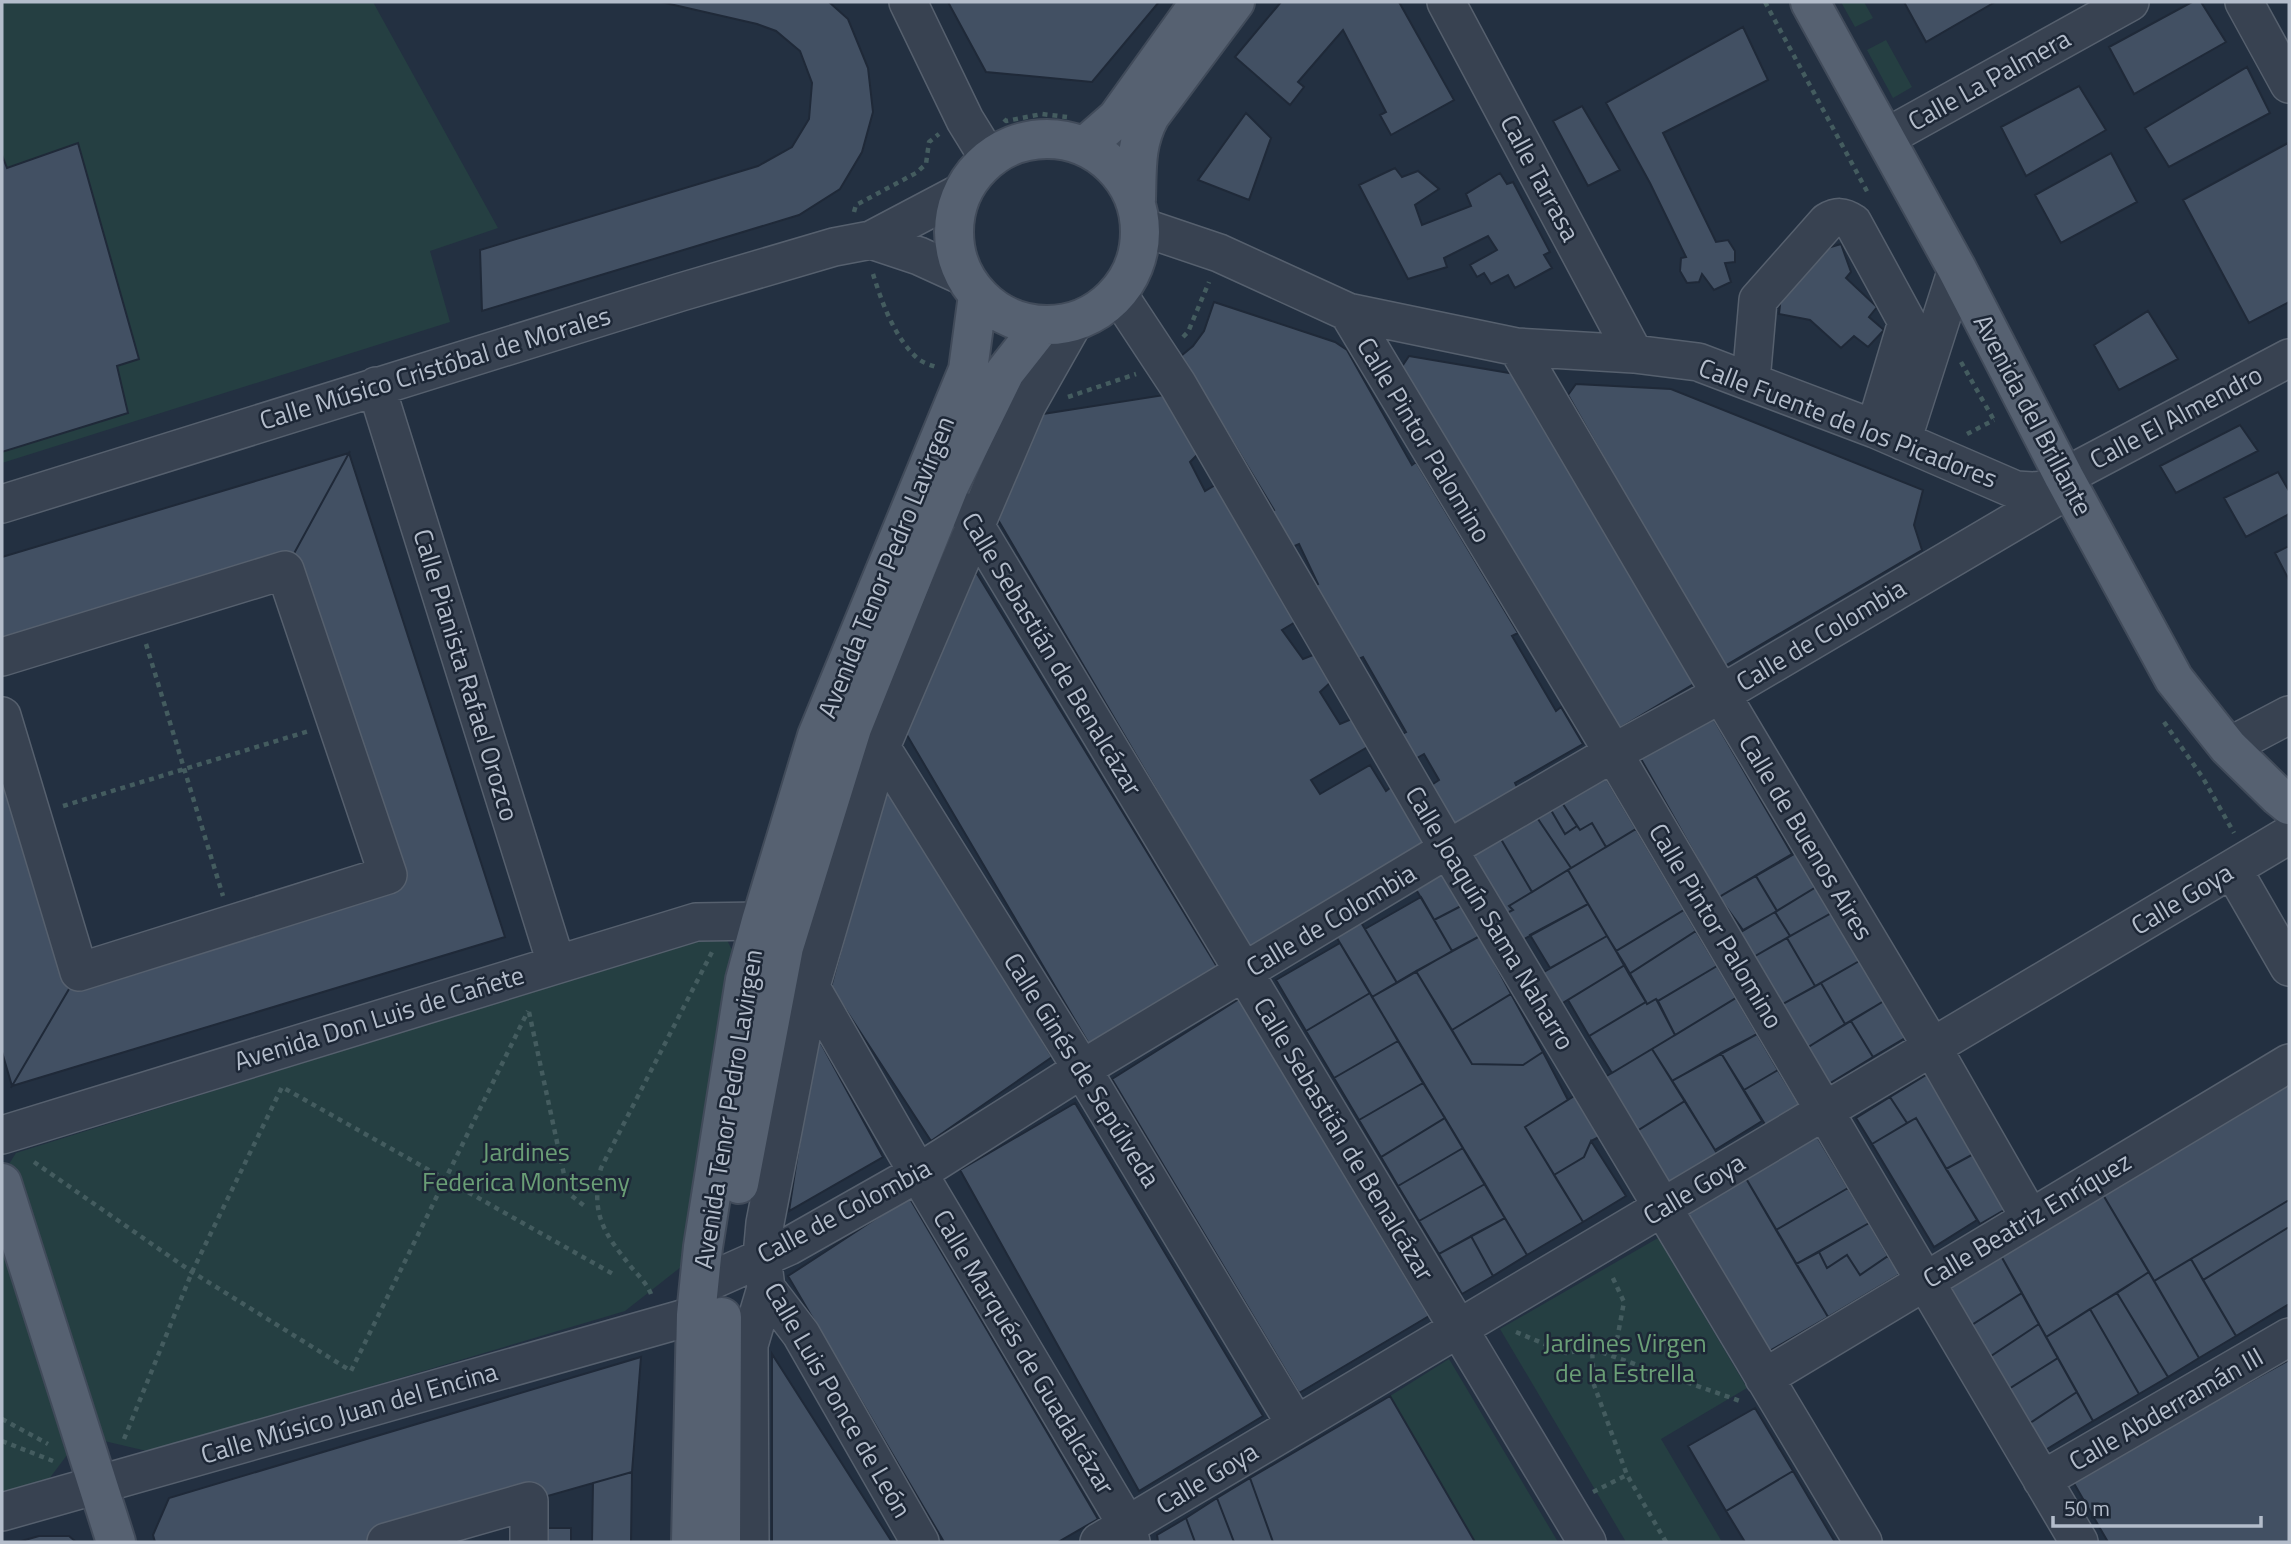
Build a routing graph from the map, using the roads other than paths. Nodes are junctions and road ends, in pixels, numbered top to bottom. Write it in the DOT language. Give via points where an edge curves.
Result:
graph roads {
  1 [pos="882,2"];
  2 [pos="908,2"];
  3 [pos="1200,2"];
  4 [pos="1235,2"];
  5 [pos="1446,2"];
  6 [pos="1810,2"];
  7 [pos="2130,2"];
  8 [pos="2244,2"];
  9 [pos="936,62"];
  10 [pos="2289,84"];
  11 [pos="1077,132"];
  12 [pos="1885,138"];
  13 [pos="989,159"];
  14 [pos="962,192"];
  15 [pos="1139,213"];
  16 [pos="862,228"];
  17 [pos="1957,269"];
  18 [pos="971,286"];
  19 [pos="1118,294"];
  20 [pos="1348,313"];
  21 [pos="1058,323"];
  22 [pos="1517,348"];
  23 [pos="1634,354"];
  24 [pos="2289,358"];
  25 [pos="1751,381"];
  26 [pos="376,386"];
  27 [pos="1889,435"];
  28 [pos="2067,482"];
  29 [pos="950,484"];
  30 [pos="2,504"];
  31 [pos="976,527"];
  32 [pos="2,657"];
  33 [pos="1721,695"];
  34 [pos="2289,715"];
  35 [pos="2,716"];
  36 [pos="866,738"];
  37 [pos="2228,747"];
  38 [pos="1613,752"];
  39 [pos="2289,804"];
  40 [pos="2289,835"];
  41 [pos="1448,849"];
  42 [pos="2240,882"];
  43 [pos="772,934"];
  44 [pos="556,963"];
  45 [pos="2289,967"];
  46 [pos="1244,973"];
  47 [pos="811,986"];
  48 [pos="1932,1048"];
  49 [pos="2289,1063"];
  50 [pos="1082,1069"];
  51 [pos="1825,1111"];
  52 [pos="2,1135"];
  53 [pos="918,1173"];
  54 [pos="2,1183"];
  55 [pos="1663,1207"];
  56 [pos="2030,1219"];
  57 [pos="764,1272"];
  58 [pos="1925,1281"];
  59 [pos="707,1291"];
  60 [pos="1458,1329"];
  61 [pos="2289,1337"];
  62 [pos="1756,1389"];
  63 [pos="1296,1425"];
  64 [pos="2042,1480"];
  65 [pos="99,1484"];
  66 [pos="2,1512"];
  67 [pos="1119,1537"];
  68 [pos="116,1542"];
  69 [pos="386,1542"];
  70 [pos="529,1542"];
  71 [pos="691,1542"];
  72 [pos="721,1542"];
  73 [pos="750,1542"];
  74 [pos="920,1542"];
  75 [pos="1587,1542"];
  76 [pos="1863,1542"];
  77 [pos="2079,1542"];
  1 -- 9 [label="street"];
  2 -- 9 [label="street"];
  3 -- 11 [label="main road" via="1123,110"];
  4 -- 15 [label="main road" via="1141,132"];
  5 -- 23 [label="street, Calle Tarrasa"];
  6 -- 12 [label="main road, Avenida del Brillante"];
  7 -- 12 [label="street, Calle La Palmera"];
  8 -- 10 [label="street"];
  9 -- 13 [label="street"];
  11 -- 13 [label="main road" via="1010,146"];
  11 -- 15 [label="main road" via="1122,175"];
  12 -- 17 [label="main road, Avenida del Brillante"];
  13 -- 14 [label="main road"];
  14 -- 16 [label="street, Calle Músico Cristóbal de Morales"];
  14 -- 18 [label="main road" via="953,234 956,256"];
  15 -- 19 [label="main road" via="1139,251 1132,274"];
  15 -- 20 [label="street, Calle Fuente de los Picadores"];
  16 -- 18 [label="street, Calle Músico Cristóbal de Morales"];
  16 -- 26 [label="street, Calle Músico Cristóbal de Morales" via="834,247"];
  17 -- 27 [label="street"];
  17 -- 28 [label="main road, Avenida del Brillante"];
  18 -- 21 [label="main road" via="996,311 1018,321"];
  18 -- 43 [label="main road, Avenida Tenor Pedro Lavirgen" via="968,370 817,736"];
  19 -- 21 [label="main road" via="1098,311"];
  19 -- 41 [label="street, Calle Joaquín Sama Naharro" via="1178,385"];
  20 -- 22 [label="street, Calle Fuente de los Picadores"];
  20 -- 38 [label="street, Calle Pintor Palomino"];
  21 -- 29 [label="main road, Avenida Tenor Pedro Lavirgen" via="1005,372"];
  21 -- 31 [label="street, Avenida Tenor Pedro Lavirgen"];
  22 -- 23 [label="street, Calle Fuente de los Picadores"];
  22 -- 33 [label="street, Calle de Buenos Aires"];
  23 -- 25 [label="street, Calle Fuente de los Picadores" via="1698,362"];
  24 -- 28 [label="street, Calle El Almendro"];
  25 -- 27 [label="street, Calle Fuente de los Picadores"];
  25 -- 27 [label="street" via="1758,300 1827,222 1846,218 1853,223 1907,322"];
  26 -- 30 [label="street, Calle Músico Cristóbal de Morales"];
  26 -- 44 [label="street, Calle Pianista Rafael Orozco"];
  27 -- 28 [label="street, Calle Fuente de los Picadores" via="2016,490 2034,491"];
  28 -- 33 [label="street, Calle de Colombia"];
  28 -- 37 [label="main road, Avenida del Brillante" via="2174,679"];
  29 -- 31 [label="street, Calle Sebastián de Benalcázar"];
  29 -- 36 [label="main road, Avenida Tenor Pedro Lavirgen"];
  31 -- 36 [label="street, Avenida Tenor Pedro Lavirgen"];
  31 -- 46 [label="street, Calle Sebastián de Benalcázar"];
  32 -- 35 [label="street" via="285,570 388,875 79,972"];
  33 -- 38 [label="street, Calle de Colombia"];
  33 -- 48 [label="street, Calle de Buenos Aires"];
  34 -- 37 [label="street"];
  36 -- 43 [label="main road, Avenida Tenor Pedro Lavirgen"];
  36 -- 47 [label="street, Avenida Tenor Pedro Lavirgen"];
  36 -- 50 [label="street, Calle Ginés de Sepúlveda"];
  37 -- 39 [label="main road, Avenida del Brillante"];
  38 -- 41 [label="street, Calle de Colombia"];
  38 -- 51 [label="street, Calle Pintor Palomino"];
  40 -- 48 [label="street, Calle Goya"];
  41 -- 46 [label="street, Calle de Colombia"];
  41 -- 55 [label="street, Calle Joaquín Sama Naharro"];
  42 -- 45 [label="street"];
  43 -- 44 [label="street, Avenida Don Luis de Cañete" via="696,922"];
  43 -- 47 [label="street, Calle Marqués de Guadalcázar"];
  43 -- 59 [label="main road, Avenida Tenor Pedro Lavirgen" via="745,980 703,1247"];
  44 -- 52 [label="street, Avenida Don Luis de Cañete"];
  46 -- 50 [label="street, Calle de Colombia"];
  46 -- 60 [label="street, Calle Sebastián de Benalcázar"];
  47 -- 53 [label="street, Calle Marqués de Guadalcázar"];
  47 -- 57 [label="street, Avenida Tenor Pedro Lavirgen" via="765,1223"];
  48 -- 51 [label="street, Calle Goya"];
  48 -- 56 [label="street, Calle de Buenos Aires"];
  49 -- 56 [label="street, Calle Beatriz Enríquez"];
  50 -- 53 [label="street, Calle de Colombia"];
  50 -- 63 [label="street, Calle Ginés de Sepúlveda"];
  51 -- 55 [label="street, Calle Goya"];
  51 -- 58 [label="street, Calle Pintor Palomino"];
  53 -- 57 [label="street, Calle de Colombia" via="789,1246"];
  53 -- 67 [label="street, Calle Marqués de Guadalcázar"];
  54 -- 65 [label="main road"];
  55 -- 60 [label="street, Calle Goya"];
  55 -- 62 [label="street, Calle Joaquín Sama Naharro"];
  56 -- 58 [label="street, Calle Beatriz Enríquez"];
  57 -- 59 [label="street, Calle de Colombia"];
  57 -- 73 [label="street, Avenida Tenor Pedro Lavirgen" via="749,1345"];
  57 -- 74 [label="street, Calle Luis Ponce de León"];
  58 -- 62 [label="street, Calle Beatriz Enríquez"];
  58 -- 64 [label="street, Calle Pintor Palomino"];
  59 -- 65 [label="street, Calle Músico Juan del Encina"];
  59 -- 71 [label="main road, Avenida Tenor Pedro Lavirgen"];
  59 -- 72 [label="main road, Avenida Tenor Pedro Lavirgen" via="722,1294"];
  60 -- 63 [label="street, Calle Goya"];
  60 -- 75 [label="street, Calle Sebastián de Benalcázar"];
  61 -- 64 [label="street, Calle Abderramán III"];
  62 -- 76 [label="street, Calle Joaquín Sama Naharro"];
  63 -- 67 [label="street, Calle Goya"];
  64 -- 77 [label="street, Calle Pintor Palomino"];
  65 -- 66 [label="street, Calle Músico Juan del Encina"];
  65 -- 68 [label="main road"];
  69 -- 70 [label="street" via="529,1501"];
}
